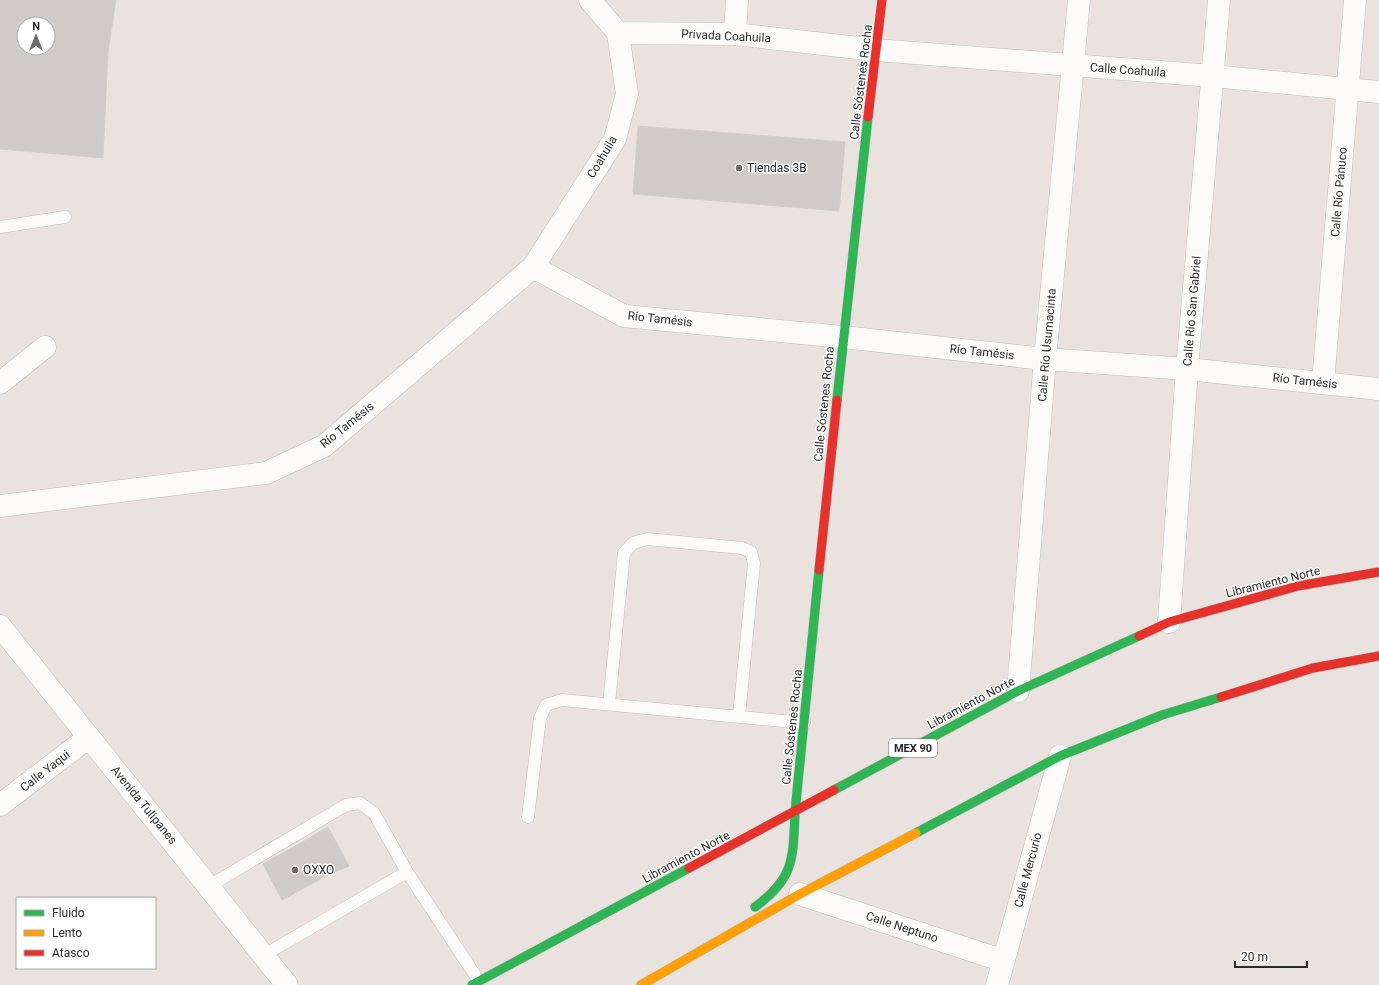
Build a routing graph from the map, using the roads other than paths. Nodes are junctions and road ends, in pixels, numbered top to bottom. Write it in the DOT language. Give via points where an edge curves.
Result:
graph roads {
  1 [pos="590,0"];
  2 [pos="737,0"];
  3 [pos="882,0"];
  4 [pos="1079,0"];
  5 [pos="1219,0"];
  6 [pos="1355,0"];
  7 [pos="618,33"];
  8 [pos="735,34"];
  9 [pos="876,50"];
  10 [pos="1074,66"];
  11 [pos="1212,76"];
  12 [pos="1347,90"];
  13 [pos="1379,92"];
  14 [pos="65,217"];
  15 [pos="0,227"];
  16 [pos="532,267"];
  17 [pos="843,337"];
  18 [pos="46,346"];
  19 [pos="1045,359"];
  20 [pos="1187,369"];
  21 [pos="0,383"];
  22 [pos="1323,383"];
  23 [pos="1379,390"];
  24 [pos="0,506"];
  25 [pos="1379,572"];
  26 [pos="1169,622"];
  27 [pos="0,626"];
  28 [pos="1379,656"];
  29 [pos="1018,691"];
  30 [pos="609,704"];
  31 [pos="739,716"];
  32 [pos="804,723"];
  33 [pos="89,737"];
  34 [pos="1060,756"];
  35 [pos="0,805"];
  36 [pos="795,812"];
  37 [pos="528,817"];
  38 [pos="407,872"];
  39 [pos="209,886"];
  40 [pos="800,894"];
  41 [pos="749,910"];
  42 [pos="264,955"];
  43 [pos="1004,961"];
  44 [pos="644,971"];
  45 [pos="475,983"];
  46 [pos="287,985"];
  47 [pos="641,985"];
  48 [pos="997,985"];
  1 -- 7 [label="street"];
  2 -- 8 [label="street"];
  3 -- 9 [label="main road, Calle Sóstenes Rocha"];
  4 -- 10 [label="street, Calle Río Usumacinta"];
  5 -- 11 [label="street, Calle Río San Gabriel"];
  6 -- 12 [label="street, Calle Río Pánuco"];
  7 -- 8 [label="street, Privada Coahuila"];
  7 -- 16 [label="street, Coahuila" via="627,94 615,139"];
  8 -- 9 [label="street, Privada Coahuila"];
  9 -- 10 [label="street, Calle Coahuila"];
  9 -- 17 [label="main road, Calle Sóstenes Rocha"];
  10 -- 11 [label="street, Calle Coahuila"];
  10 -- 19 [label="street, Calle Río Usumacinta"];
  11 -- 12 [label="street, Calle Coahuila"];
  11 -- 20 [label="street, Calle Río San Gabriel"];
  12 -- 13 [label="street, Calle Coahuila"];
  12 -- 22 [label="street, Calle Río Pánuco"];
  14 -- 15 [label="lane"];
  16 -- 17 [label="street, Río Tamésis" via="624,316"];
  16 -- 24 [label="street, Río Tamésis" via="324,446 266,473"];
  17 -- 19 [label="street, Río Tamésis"];
  17 -- 32 [label="main road, Calle Sóstenes Rocha"];
  18 -- 21 [label="street"];
  19 -- 20 [label="street, Río Tamésis"];
  19 -- 29 [label="street, Calle Río Usumacinta"];
  20 -- 22 [label="street, Río Tamésis"];
  20 -- 26 [label="street, Calle Río San Gabriel"];
  22 -- 23 [label="street, Río Tamésis"];
  25 -- 26 [label="main road, Libramiento Norte / MEX 90" via="1298,586"];
  26 -- 29 [label="main road, Libramiento Norte / MEX 90"];
  27 -- 33 [label="street, Avenida Tulipanes"];
  28 -- 34 [label="main road" via="1313,668 1162,715"];
  29 -- 36 [label="main road, Libramiento Norte / MEX 90"];
  30 -- 31 [label="lane"];
  30 -- 31 [label="lane" via="624,554 633,543 647,539 742,548 751,552 754,563"];
  30 -- 37 [label="lane" via="562,700 546,705 540,718"];
  31 -- 32 [label="lane"];
  32 -- 36 [label="main road, Calle Sóstenes Rocha"];
  33 -- 35 [label="street, Calle Yaqui"];
  33 -- 39 [label="street, Avenida Tulipanes"];
  34 -- 40 [label="main road"];
  34 -- 43 [label="street, Calle Mercurio"];
  36 -- 41 [label="main road, Calle Sóstenes Rocha" via="791,865 779,889"];
  36 -- 45 [label="main road, Libramiento Norte / MEX 90"];
  38 -- 39 [label="lane" via="374,812 360,803 346,805"];
  38 -- 42 [label="lane"];
  38 -- 45 [label="lane"];
  39 -- 42 [label="street, Avenida Tulipanes"];
  40 -- 43 [label="street, Calle Neptuno"];
  40 -- 47 [label="main road"];
  42 -- 46 [label="street, Avenida Tulipanes"];
  43 -- 48 [label="street, Calle Mercurio"];
  44 -- 47 [label="main road"];
}
